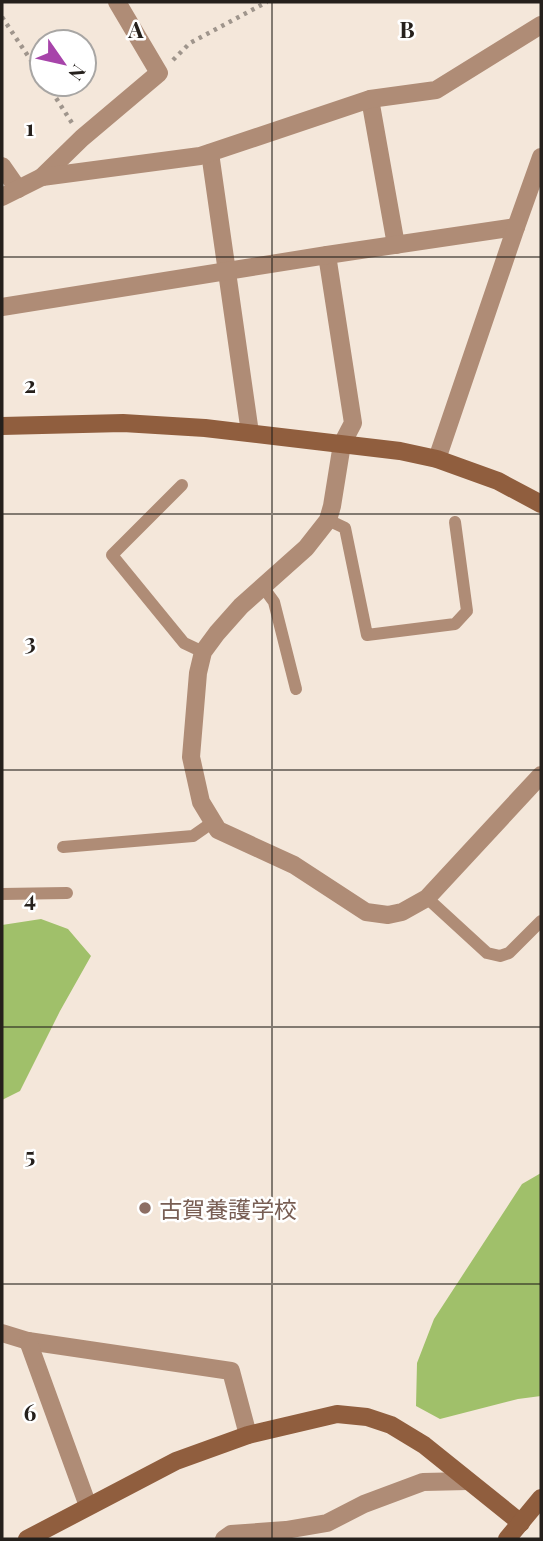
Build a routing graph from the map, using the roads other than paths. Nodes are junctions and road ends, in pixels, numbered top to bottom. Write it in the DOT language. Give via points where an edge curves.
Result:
graph roads {
  1 [pos="117,2"];
  2 [pos="541,25"];
  3 [pos="370,99"];
  4 [pos="210,153"];
  5 [pos="541,157"];
  6 [pos="2,166"];
  7 [pos="42,177"];
  8 [pos="10,193"];
  9 [pos="516,227"];
  10 [pos="396,244"];
  11 [pos="327,255"];
  12 [pos="227,271"];
  13 [pos="2,307"];
  14 [pos="2,426"];
  15 [pos="250,433"];
  16 [pos="342,444"];
  17 [pos="437,459"];
  18 [pos="182,485"];
  19 [pos="541,504"];
  20 [pos="328,520"];
  21 [pos="455,522"];
  22 [pos="262,587"];
  23 [pos="203,652"];
  24 [pos="296,690"];
  25 [pos="541,775"];
  26 [pos="213,822"];
  27 [pos="63,847"];
  28 [pos="67,893"];
  29 [pos="2,894"];
  30 [pos="427,898"];
  31 [pos="541,921"];
  32 [pos="2,1333"];
  33 [pos="28,1340"];
  34 [pos="248,1435"];
  35 [pos="468,1481"];
  36 [pos="541,1498"];
  37 [pos="88,1506"];
  38 [pos="521,1523"];
  39 [pos="27,1539"];
  40 [pos="224,1539"];
  41 [pos="508,1539"];
  1 -- 7 [label="street" via="159,73"];
  2 -- 3 [label="street" via="436,90"];
  3 -- 4 [label="street"];
  3 -- 10 [label="street"];
  4 -- 7 [label="street"];
  4 -- 12 [label="street"];
  5 -- 9 [label="street"];
  6 -- 8 [label="street"];
  7 -- 8 [label="street"];
  9 -- 10 [label="street"];
  9 -- 17 [label="street"];
  10 -- 11 [label="street"];
  11 -- 12 [label="street"];
  11 -- 16 [label="street" via="353,423"];
  12 -- 13 [label="street"];
  12 -- 15 [label="street"];
  14 -- 15 [label="street" via="123,423"];
  15 -- 16 [label="street"];
  16 -- 17 [label="street"];
  16 -- 20 [label="street"];
  17 -- 19 [label="street" via="498,481"];
  18 -- 23 [label="lane" via="112,555 184,643"];
  20 -- 21 [label="lane" via="345,528 368,635 455,624 467,611"];
  20 -- 22 [label="street" via="306,548"];
  22 -- 23 [label="street"];
  22 -- 24 [label="lane" via="274,602"];
  23 -- 26 [label="street" via="191,757 201,802"];
  25 -- 30 [label="street"];
  26 -- 27 [label="lane" via="193,836"];
  26 -- 30 [label="street" via="218,830 294,865 366,912 402,912"];
  28 -- 29 [label="lane"];
  30 -- 31 [label="lane" via="487,953 500,956 509,953"];
  32 -- 33 [label="street"];
  33 -- 34 [label="street" via="231,1371"];
  33 -- 37 [label="street"];
  34 -- 35 [label="street" via="337,1414 367,1417 424,1445"];
  34 -- 37 [label="street" via="176,1461"];
  35 -- 38 [label="street"];
  35 -- 40 [label="street" via="423,1482 327,1523 231,1534"];
  36 -- 38 [label="street"];
  37 -- 39 [label="street"];
  38 -- 41 [label="street"];
}
